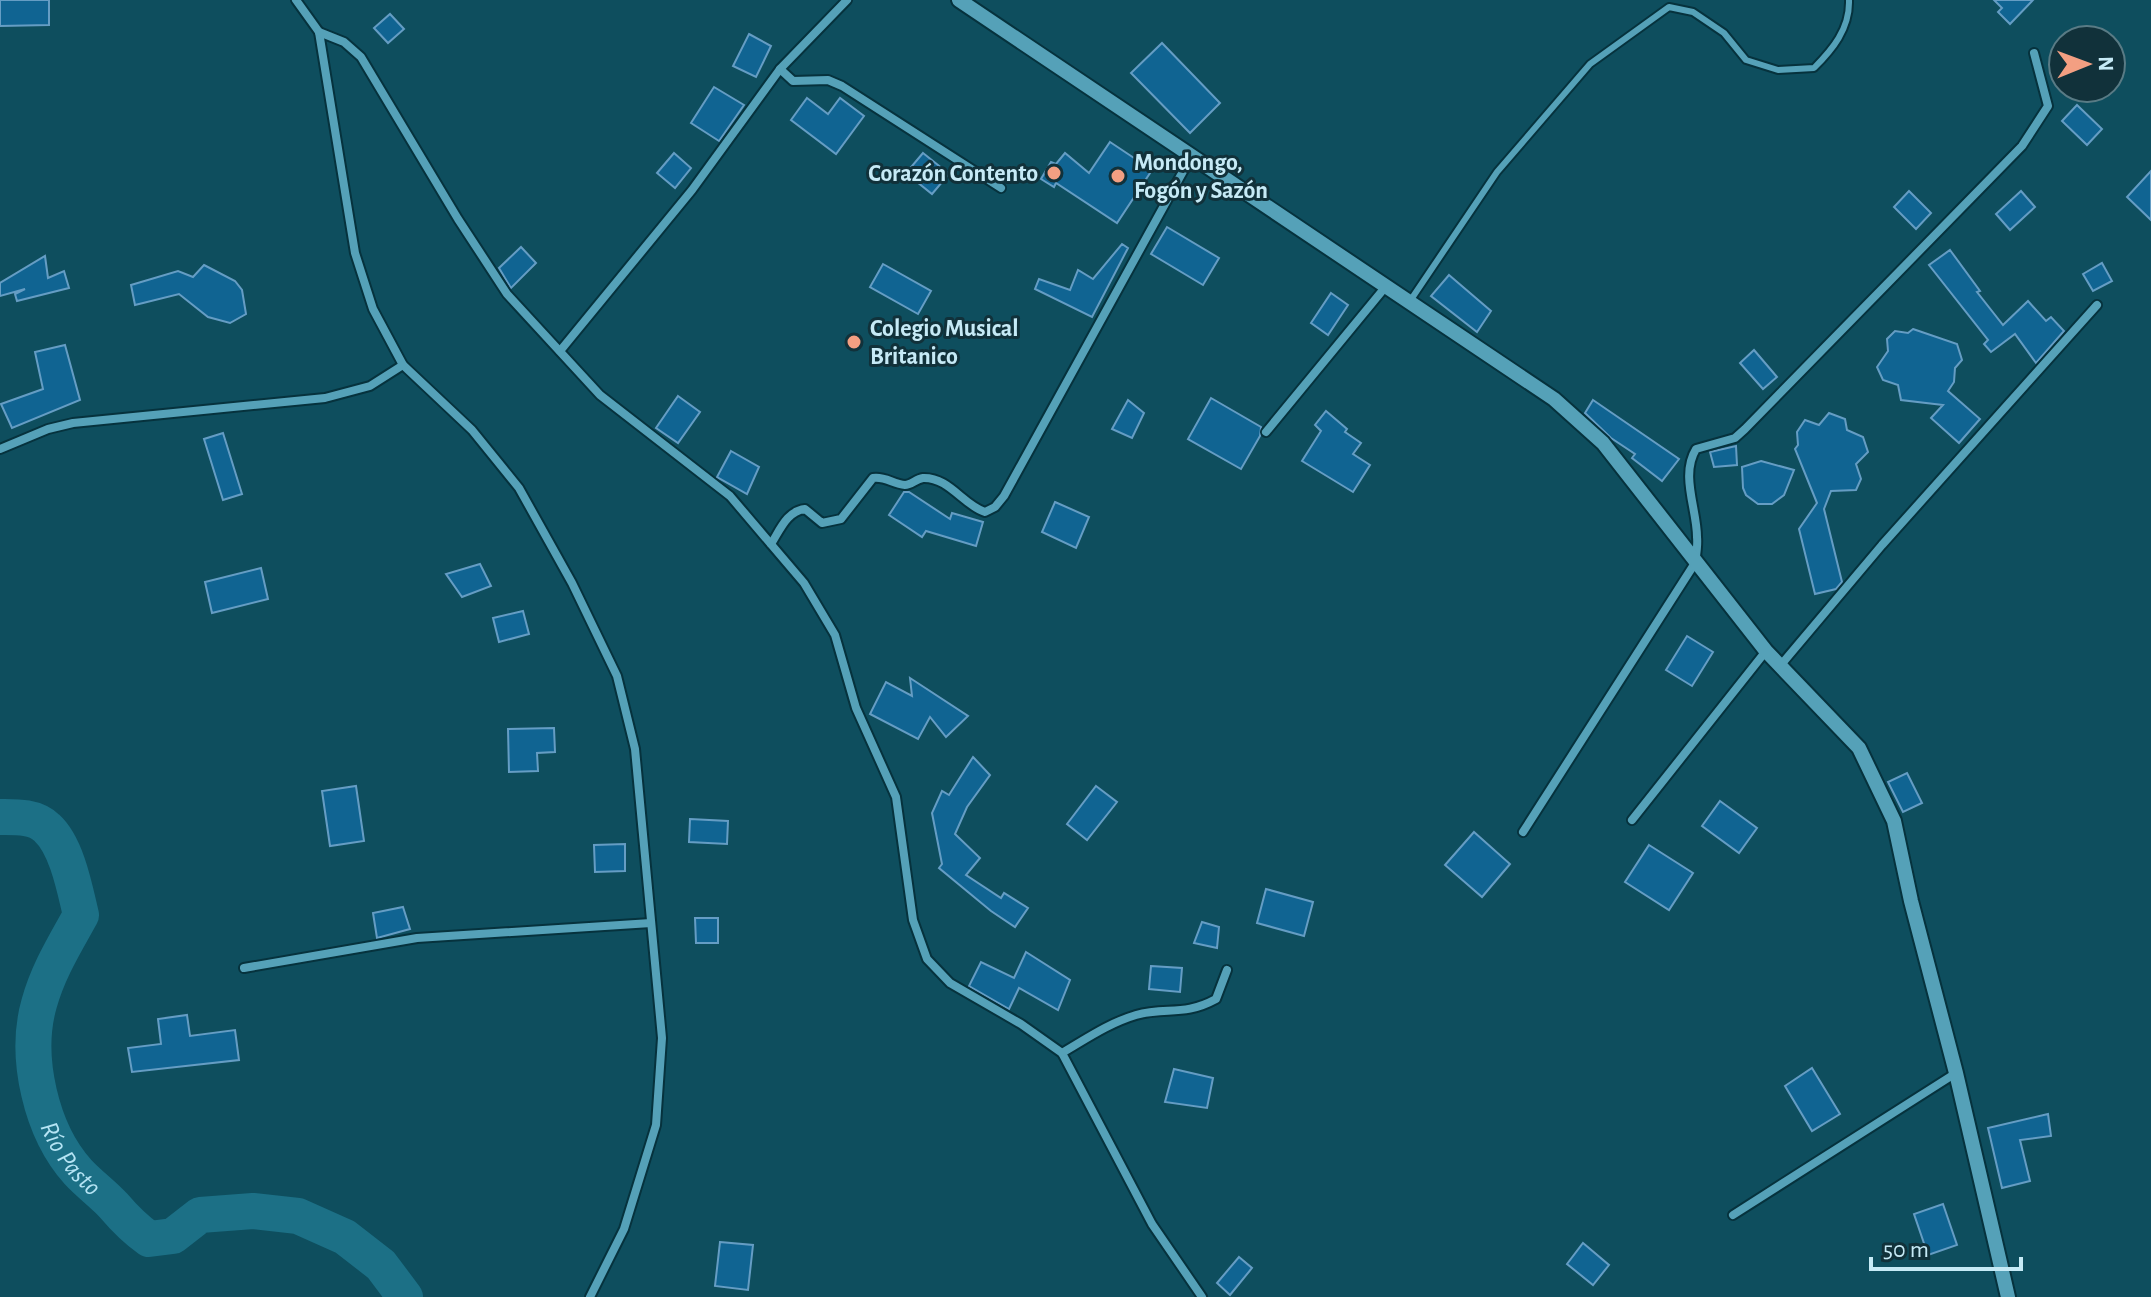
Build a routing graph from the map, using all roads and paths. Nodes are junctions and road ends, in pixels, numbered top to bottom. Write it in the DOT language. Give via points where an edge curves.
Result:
graph roads {
  1 [pos="296,0"];
  2 [pos="847,0"];
  3 [pos="959,0"];
  4 [pos="1849,0"];
  5 [pos="319,32"];
  6 [pos="2034,53"];
  7 [pos="780,69"];
  8 [pos="1192,155"];
  9 [pos="1001,188"];
  10 [pos="1387,285"];
  11 [pos="1410,301"];
  12 [pos="2097,305"];
  13 [pos="560,351"];
  14 [pos="403,365"];
  15 [pos="1266,432"];
  16 [pos="0,449"];
  17 [pos="771,544"];
  18 [pos="1695,563"];
  19 [pos="1766,651"];
  20 [pos="1780,666"];
  21 [pos="1632,820"];
  22 [pos="1523,832"];
  23 [pos="651,923"];
  24 [pos="244,968"];
  25 [pos="1227,970"];
  26 [pos="1062,1053"];
  27 [pos="1956,1073"];
  28 [pos="1733,1215"];
  29 [pos="590,1297"];
  30 [pos="1202,1297"];
  31 [pos="2008,1297"];
  1 -- 5 [label="street"];
  2 -- 7 [label="street"];
  3 -- 8 [label="street"];
  4 -- 11 [label="lane" via="1836,45 1814,68 1778,70 1746,60 1724,33 1693,12 1669,7 1590,64 1497,172"];
  5 -- 13 [label="street" via="344,42 361,57 507,294"];
  5 -- 14 [label="street" via="355,253 373,309"];
  6 -- 18 [label="street" via="2048,106 2022,146 1745,429 1735,438 1696,449 1690,458 1698,536"];
  7 -- 9 [label="street" via="793,81 828,80 842,86"];
  7 -- 13 [label="street" via="683,201"];
  8 -- 10 [label="street"];
  8 -- 17 [label="street" via="995,507 985,512 975,508 946,485 924,478 908,485 873,478 841,519 822,523 805,509 797,510"];
  10 -- 11 [label="street"];
  10 -- 15 [label="street"];
  11 -- 18 [label="street" via="1554,399 1603,443"];
  12 -- 20 [label="street"];
  13 -- 17 [label="street" via="600,395 730,496"];
  14 -- 16 [label="street" via="370,386 325,398 73,423"];
  14 -- 23 [label="street" via="472,430 519,488 617,676 635,749"];
  17 -- 26 [label="street" via="804,583 835,635 856,708 896,797 913,920 927,959 950,983"];
  18 -- 19 [label="street"];
  18 -- 22 [label="street"];
  19 -- 20 [label="street"];
  19 -- 21 [label="street"];
  20 -- 27 [label="street" via="1859,748 1894,821"];
  23 -- 24 [label="street" via="417,938"];
  23 -- 29 [label="street" via="662,1038 656,1125 624,1229"];
  25 -- 26 [label="street" via="1216,999 1197,1009 1138,1014"];
  26 -- 30 [label="street" via="1152,1224"];
  27 -- 28 [label="street"];
  27 -- 31 [label="street"];
}
